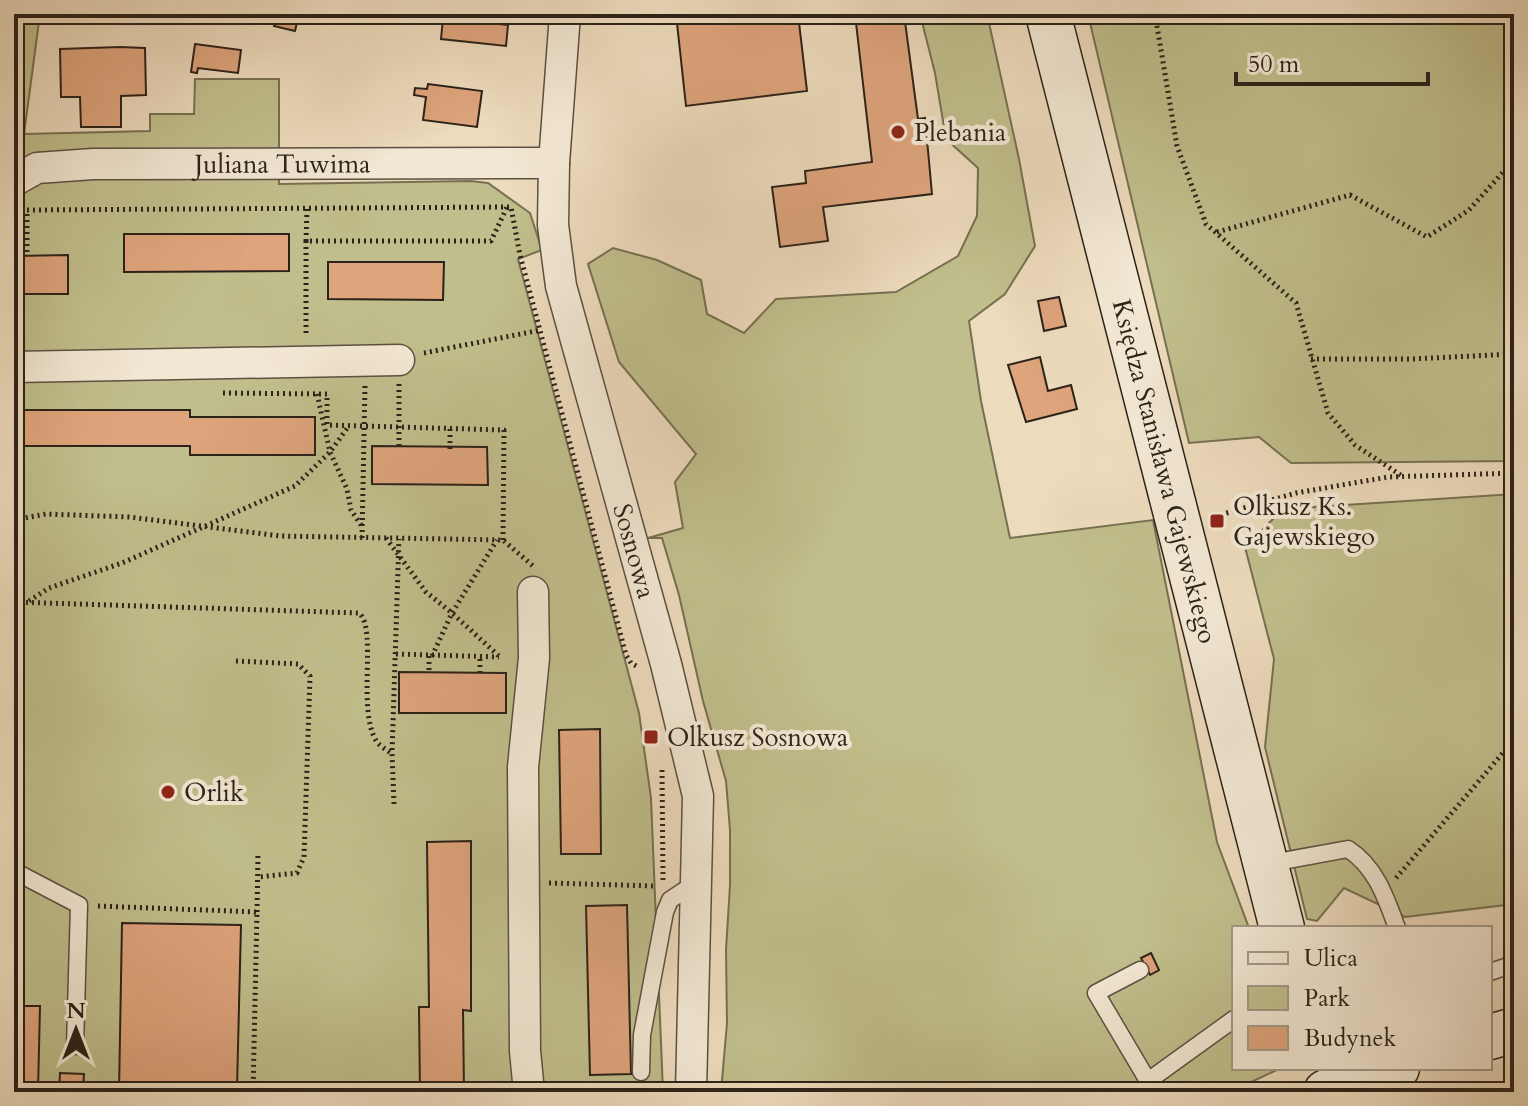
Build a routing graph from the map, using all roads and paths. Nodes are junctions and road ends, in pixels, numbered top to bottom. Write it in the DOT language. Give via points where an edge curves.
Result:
graph roads {
  1 [pos="565,14"];
  2 [pos="1048,14"];
  3 [pos="1155,14"];
  4 [pos="1514,160"];
  5 [pos="554,163"];
  6 [pos="14,181"];
  7 [pos="507,207"];
  8 [pos="307,209"];
  9 [pos="1216,232"];
  10 [pos="306,241"];
  11 [pos="27,252"];
  12 [pos="541,330"];
  13 [pos="1514,354"];
  14 [pos="1311,359"];
  15 [pos="399,360"];
  16 [pos="306,362"];
  17 [pos="14,367"];
  18 [pos="365,376"];
  19 [pos="210,393"];
  20 [pos="317,394"];
  21 [pos="348,426"];
  22 [pos="365,427"];
  23 [pos="399,428"];
  24 [pos="450,428"];
  25 [pos="399,449"];
  26 [pos="450,449"];
  27 [pos="330,452"];
  28 [pos="1514,473"];
  29 [pos="1402,476"];
  30 [pos="14,499"];
  31 [pos="1208,518"];
  32 [pos="17,519"];
  33 [pos="202,526"];
  34 [pos="362,526"];
  35 [pos="362,538"];
  36 [pos="386,538"];
  37 [pos="399,539"];
  38 [pos="500,540"];
  39 [pos="398,555"];
  40 [pos="533,592"];
  41 [pos="21,602"];
  42 [pos="452,613"];
  43 [pos="396,654"];
  44 [pos="430,656"];
  45 [pos="480,656"];
  46 [pos="500,657"];
  47 [pos="534,658"];
  48 [pos="236,661"];
  49 [pos="645,672"];
  50 [pos="429,673"];
  51 [pos="480,673"];
  52 [pos="1514,740"];
  53 [pos="392,754"];
  54 [pos="662,766"];
  55 [pos="394,804"];
  56 [pos="258,853"];
  57 [pos="1264,864"];
  58 [pos="15,872"];
  59 [pos="258,877"];
  60 [pos="698,881"];
  61 [pos="565,884"];
  62 [pos="1380,884"];
  63 [pos="79,905"];
  64 [pos="257,912"];
  65 [pos="1281,926"];
  66 [pos="1396,926"];
  67 [pos="1514,964"];
  68 [pos="1140,970"];
  69 [pos="1492,971"];
  70 [pos="1232,1020"];
  71 [pos="1514,1030"];
  72 [pos="1492,1036"];
  73 [pos="75,1046"];
  74 [pos="1320,1070"];
  75 [pos="1391,1070"];
  76 [pos="641,1072"];
  77 [pos="253,1092"];
  78 [pos="529,1092"];
  79 [pos="691,1092"];
  80 [pos="1325,1092"];
  1 -- 5 [label="street, Sosnowa"];
  2 -- 57 [label="street, Księdza Stanisława Gajewskiego"];
  3 -- 9 [label="path" via="1177,146 1206,224"];
  4 -- 9 [label="path" via="1469,210 1427,237 1350,195"];
  5 -- 6 [label="street, Juliana Tuwima" via="93,164 37,168"];
  5 -- 60 [label="street, Sosnowa" via="553,225 561,286 698,796"];
  7 -- 8 [label="path"];
  7 -- 10 [label="path" via="491,241"];
  7 -- 12 [label="path"];
  8 -- 10 [label="path"];
  8 -- 11 [label="path" via="27,210"];
  9 -- 14 [label="path" via="1296,303"];
  10 -- 16 [label="path"];
  12 -- 15 [label="path"];
  12 -- 49 [label="path" via="626,655"];
  13 -- 14 [label="path"];
  14 -- 29 [label="path" via="1328,413 1355,445"];
  15 -- 16 [label="street"];
  15 -- 23 [label="path"];
  16 -- 17 [label="street"];
  18 -- 22 [label="path"];
  19 -- 20 [label="path"];
  20 -- 21 [label="path" via="327,394 327,425"];
  20 -- 27 [label="path"];
  21 -- 22 [label="path"];
  21 -- 27 [label="path"];
  22 -- 23 [label="path"];
  22 -- 34 [label="path"];
  23 -- 24 [label="path"];
  23 -- 25 [label="path"];
  24 -- 26 [label="path"];
  24 -- 38 [label="path" via="504,430"];
  27 -- 33 [label="path" via="295,486"];
  27 -- 34 [label="path"];
  28 -- 29 [label="path"];
  29 -- 31 [label="path" via="1296,493"];
  30 -- 32 [label="path"];
  32 -- 33 [label="path" via="46,514 129,517"];
  32 -- 41 [label="path"];
  33 -- 35 [label="path" via="281,536"];
  33 -- 41 [label="path"];
  34 -- 35 [label="path"];
  35 -- 36 [label="path"];
  36 -- 37 [label="path"];
  36 -- 39 [label="path"];
  37 -- 38 [label="path"];
  37 -- 39 [label="path"];
  38 -- 40 [label="path" via="533,565"];
  38 -- 42 [label="path"];
  39 -- 42 [label="path" via="426,592"];
  39 -- 43 [label="path"];
  40 -- 47 [label="street"];
  41 -- 53 [label="path" via="359,613 369,632 365,667 373,732"];
  41 -- 58 [label="path"];
  42 -- 44 [label="path"];
  42 -- 46 [label="path"];
  43 -- 44 [label="path"];
  43 -- 53 [label="path"];
  44 -- 45 [label="path"];
  44 -- 50 [label="path"];
  45 -- 46 [label="path"];
  45 -- 51 [label="path"];
  46 -- 47 [label="path"];
  47 -- 78 [label="street" via="523,767"];
  48 -- 59 [label="path" via="298,664 310,676 304,857 297,873"];
  52 -- 62 [label="path" via="1398,877"];
  53 -- 55 [label="path"];
  54 -- 61 [label="path" via="664,883"];
  56 -- 59 [label="path"];
  57 -- 62 [label="lane" via="1348,849"];
  57 -- 65 [label="street, Księdza Stanisława Gajewskiego"];
  58 -- 63 [label="lane"];
  59 -- 64 [label="path"];
  60 -- 76 [label="lane" via="670,900 665,912 642,1035"];
  60 -- 79 [label="street, Sosnowa"];
  62 -- 66 [label="lane"];
  63 -- 64 [label="path"];
  63 -- 73 [label="lane"];
  64 -- 77 [label="path"];
  67 -- 69 [label="lane"];
  68 -- 70 [label="lane" via="1096,993 1148,1081"];
  71 -- 72 [label="street"];
  74 -- 80 [label="street"];
  75 -- 80 [label="street"];
}
